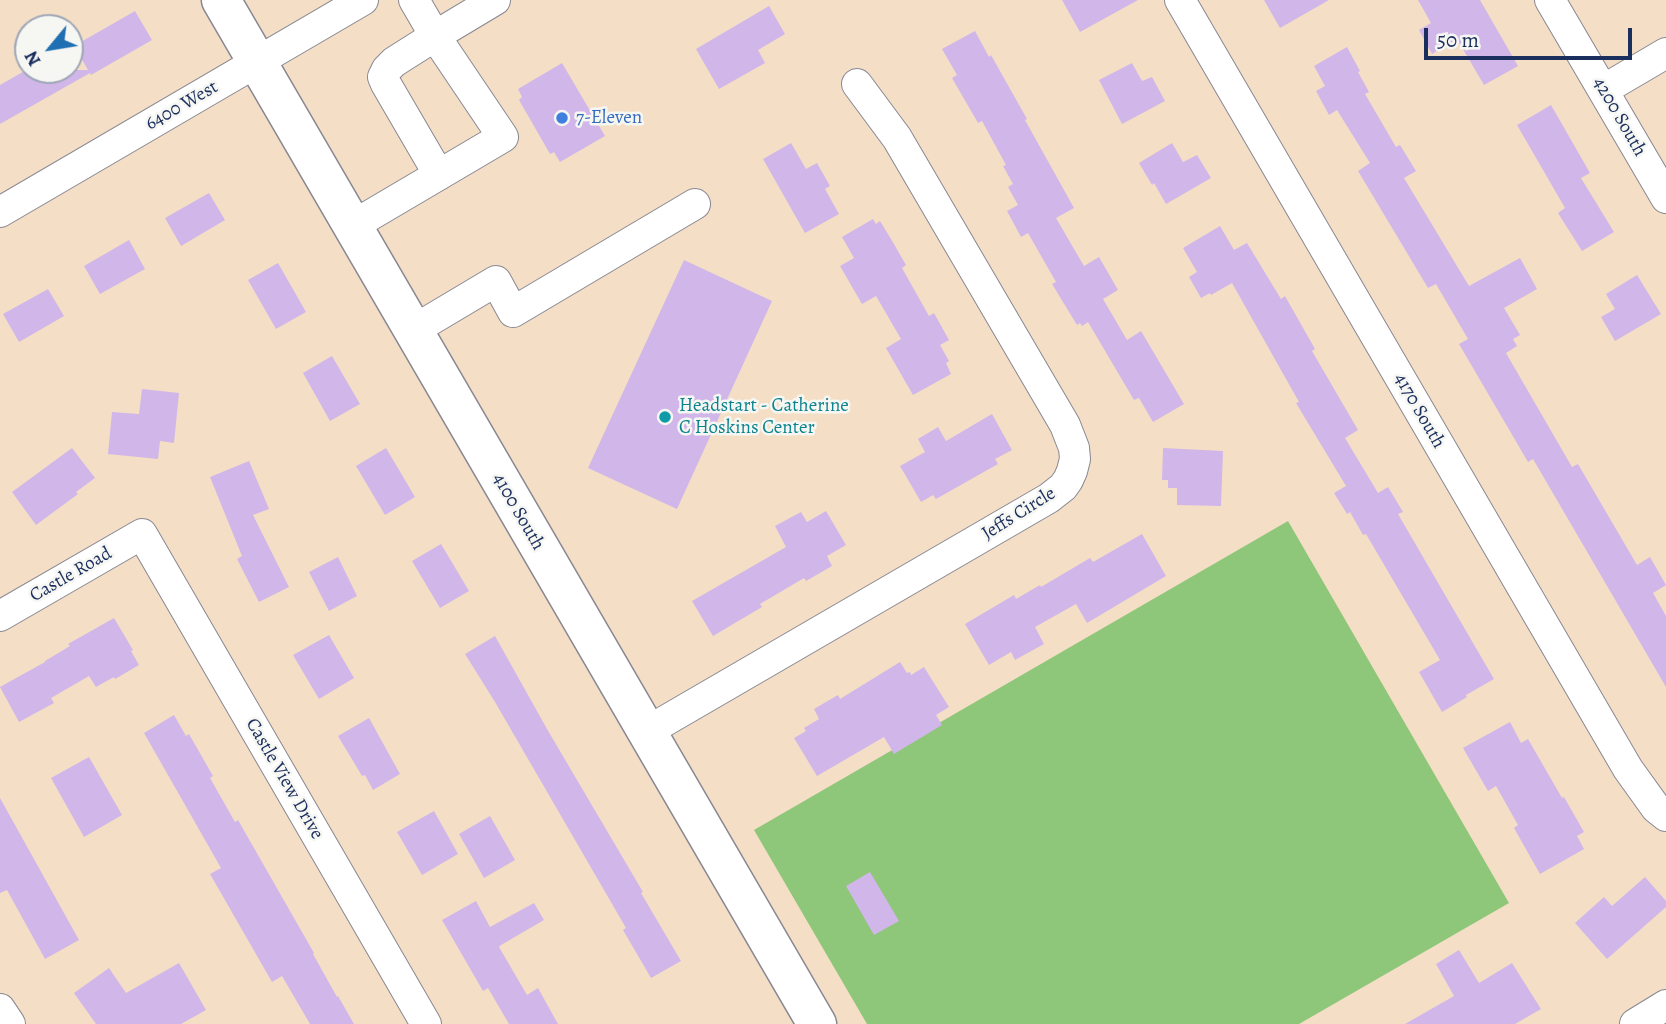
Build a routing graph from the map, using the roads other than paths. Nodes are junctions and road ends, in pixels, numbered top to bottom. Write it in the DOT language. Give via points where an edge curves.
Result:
graph roads {
  1 [pos="221,0"];
  2 [pos="363,0"];
  3 [pos="414,0"];
  4 [pos="495,0"];
  5 [pos="1180,0"];
  6 [pos="1550,0"];
  7 [pos="435,36"];
  8 [pos="1666,53"];
  9 [pos="257,62"];
  10 [pos="857,84"];
  11 [pos="1603,90"];
  12 [pos="439,175"];
  13 [pos="1666,198"];
  14 [pos="695,204"];
  15 [pos="0,212"];
  16 [pos="352,226"];
  17 [pos="412,331"];
  18 [pos="142,534"];
  19 [pos="0,616"];
  20 [pos="646,732"];
  21 [pos="1666,816"];
  22 [pos="1666,1005"];
  23 [pos="0,1009"];
  24 [pos="10,1024"];
  25 [pos="426,1024"];
  26 [pos="817,1024"];
  27 [pos="1635,1024"];
  1 -- 9 [label="main road, 4100 South"];
  2 -- 9 [label="street, 6400 West"];
  3 -- 7 [label="street"];
  4 -- 7 [label="street"];
  5 -- 21 [label="street, 4170 South" via="1628,769"];
  6 -- 11 [label="street, 4200 South"];
  7 -- 12 [label="street" via="394,62 383,77"];
  7 -- 12 [label="street" via="503,137"];
  8 -- 11 [label="street"];
  9 -- 15 [label="street, 6400 West"];
  9 -- 16 [label="main road, 4100 South"];
  10 -- 20 [label="street, Jeffs Circle" via="897,138 1065,425 1074,449 1072,471 1063,487 1049,498"];
  11 -- 13 [label="street, 4200 South"];
  12 -- 16 [label="street"];
  14 -- 17 [label="street" via="513,312 496,281"];
  16 -- 17 [label="main road, 4100 South"];
  17 -- 20 [label="main road, 4100 South"];
  18 -- 19 [label="street, Castle Road"];
  18 -- 25 [label="street, Castle View Drive"];
  20 -- 26 [label="main road, 4100 South"];
  22 -- 27 [label="street"];
  23 -- 24 [label="street"];
}
